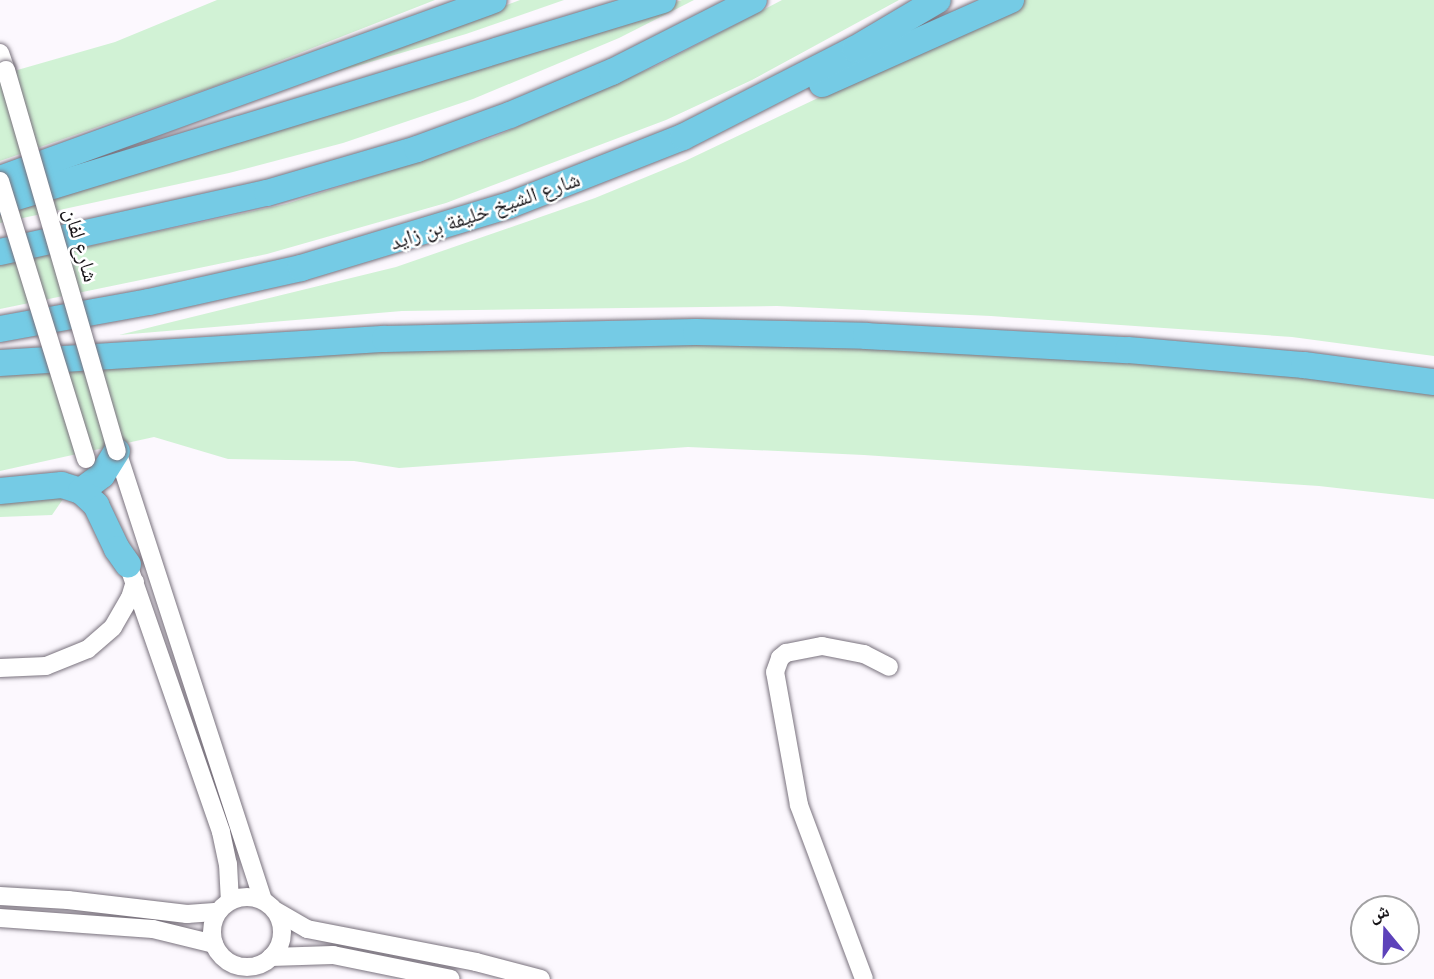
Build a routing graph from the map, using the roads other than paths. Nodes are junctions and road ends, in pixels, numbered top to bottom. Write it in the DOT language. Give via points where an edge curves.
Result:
graph roads {
  1 [pos="494,0"];
  2 [pos="663,0"];
  3 [pos="754,0"];
  4 [pos="938,0"];
  5 [pos="1011,0"];
  6 [pos="3,61"];
  7 [pos="683,137"];
  8 [pos="0,180"];
  9 [pos="0,202"];
  10 [pos="0,252"];
  11 [pos="0,329"];
  12 [pos="0,363"];
  13 [pos="1434,382"];
  14 [pos="117,451"];
  15 [pos="88,477"];
  16 [pos="0,491"];
  17 [pos="132,574"];
  18 [pos="889,667"];
  19 [pos="0,668"];
  20 [pos="0,896"];
  21 [pos="224,906"];
  22 [pos="269,906"];
  23 [pos="0,918"];
  24 [pos="214,944"];
  25 [pos="271,957"];
  26 [pos="451,979"];
  27 [pos="541,979"];
  28 [pos="864,979"];
  1 -- 8 [label="highway"];
  2 -- 9 [label="highway"];
  3 -- 10 [label="highway" via="590,82 417,149 267,193"];
  4 -- 7 [label="highway, شارع الشيخ خليفة بن زايد"];
  5 -- 7 [label="highway" via="823,83"];
  6 -- 14 [label="street, شارع لفان, bridge"];
  7 -- 11 [label="highway, شارع الشيخ خليفة بن زايد" via="510,205 373,249 225,286"];
  8 -- 15 [label="street, bridge"];
  12 -- 13 [label="highway" via="332,341 696,332 1128,350"];
  14 -- 15 [label="highway" via="108,468"];
  14 -- 22 [label="street, شارع لفان"];
  15 -- 16 [label="highway"];
  15 -- 17 [label="highway" via="96,505"];
  17 -- 19 [label="street" via="130,598 113,627 88,649 46,666"];
  17 -- 21 [label="street" via="221,832 228,864"];
  18 -- 28 [label="street" via="864,654 821,646 786,653 775,672 799,805"];
  20 -- 21 [label="street" via="187,914"];
  21 -- 22 [label="street" via="247,897"];
  21 -- 24 [label="street" via="212,928"];
  22 -- 25 [label="street" via="282,935"];
  22 -- 27 [label="street" via="307,929"];
  23 -- 24 [label="street" via="153,929"];
  24 -- 25 [label="street" via="224,958 239,966 256,965"];
  25 -- 26 [label="street" via="333,955"];
}
